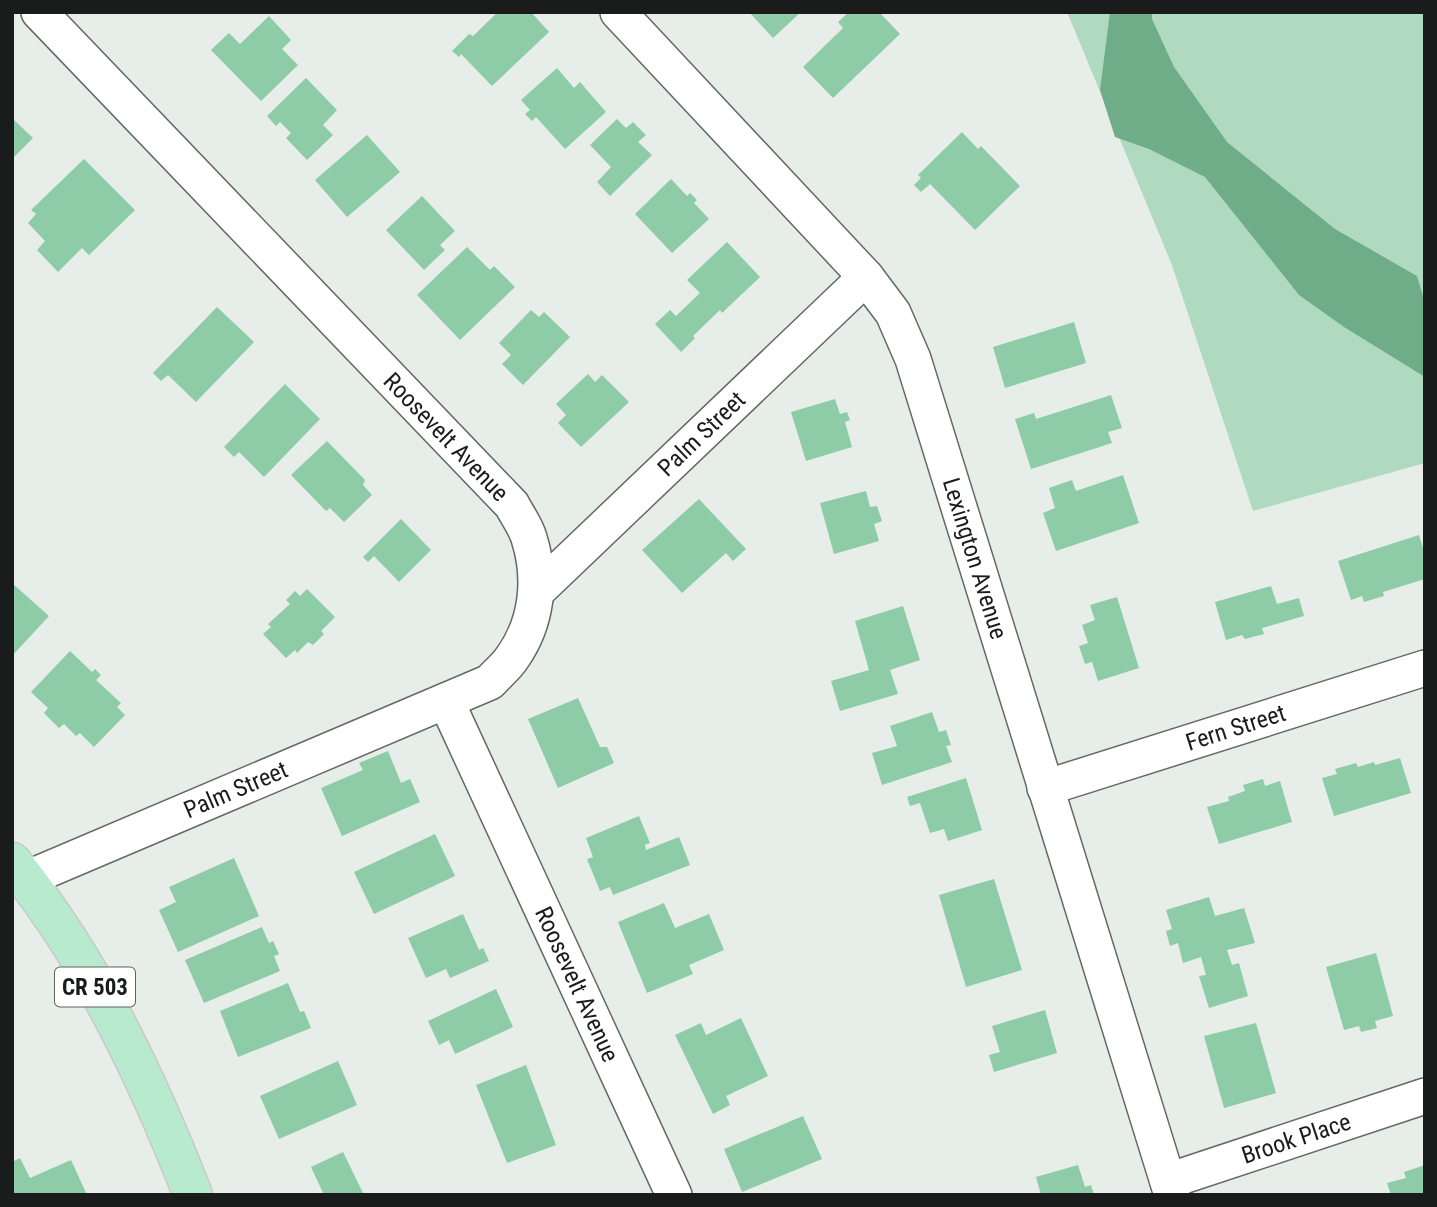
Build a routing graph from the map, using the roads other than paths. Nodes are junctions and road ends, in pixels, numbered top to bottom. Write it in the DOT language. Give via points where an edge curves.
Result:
graph roads {
  1 [pos="39,12"];
  2 [pos="618,12"];
  3 [pos="866,277"];
  4 [pos="536,592"];
  5 [pos="1425,668"];
  6 [pos="446,701"];
  7 [pos="1045,788"];
  8 [pos="19,871"];
  9 [pos="1425,1096"];
  10 [pos="1170,1188"];
  11 [pos="192,1195"];
  12 [pos="674,1195"];
  1 -- 4 [label="street, Roosevelt Avenue" via="512,505 529,537"];
  2 -- 3 [label="street, Lexington Avenue"];
  3 -- 4 [label="street, Palm Street"];
  3 -- 7 [label="street, Lexington Avenue" via="893,313 913,359"];
  4 -- 6 [label="street, Roosevelt Avenue" via="529,626 512,658 490,682"];
  5 -- 7 [label="street, Fern Street"];
  6 -- 8 [label="street, Palm Street"];
  6 -- 12 [label="street, Roosevelt Avenue"];
  7 -- 10 [label="street, Lexington Avenue"];
  8 -- 11 [label="main road, CR 503" via="116,1022 164,1120"];
  9 -- 10 [label="street, Brook Place"];
}
